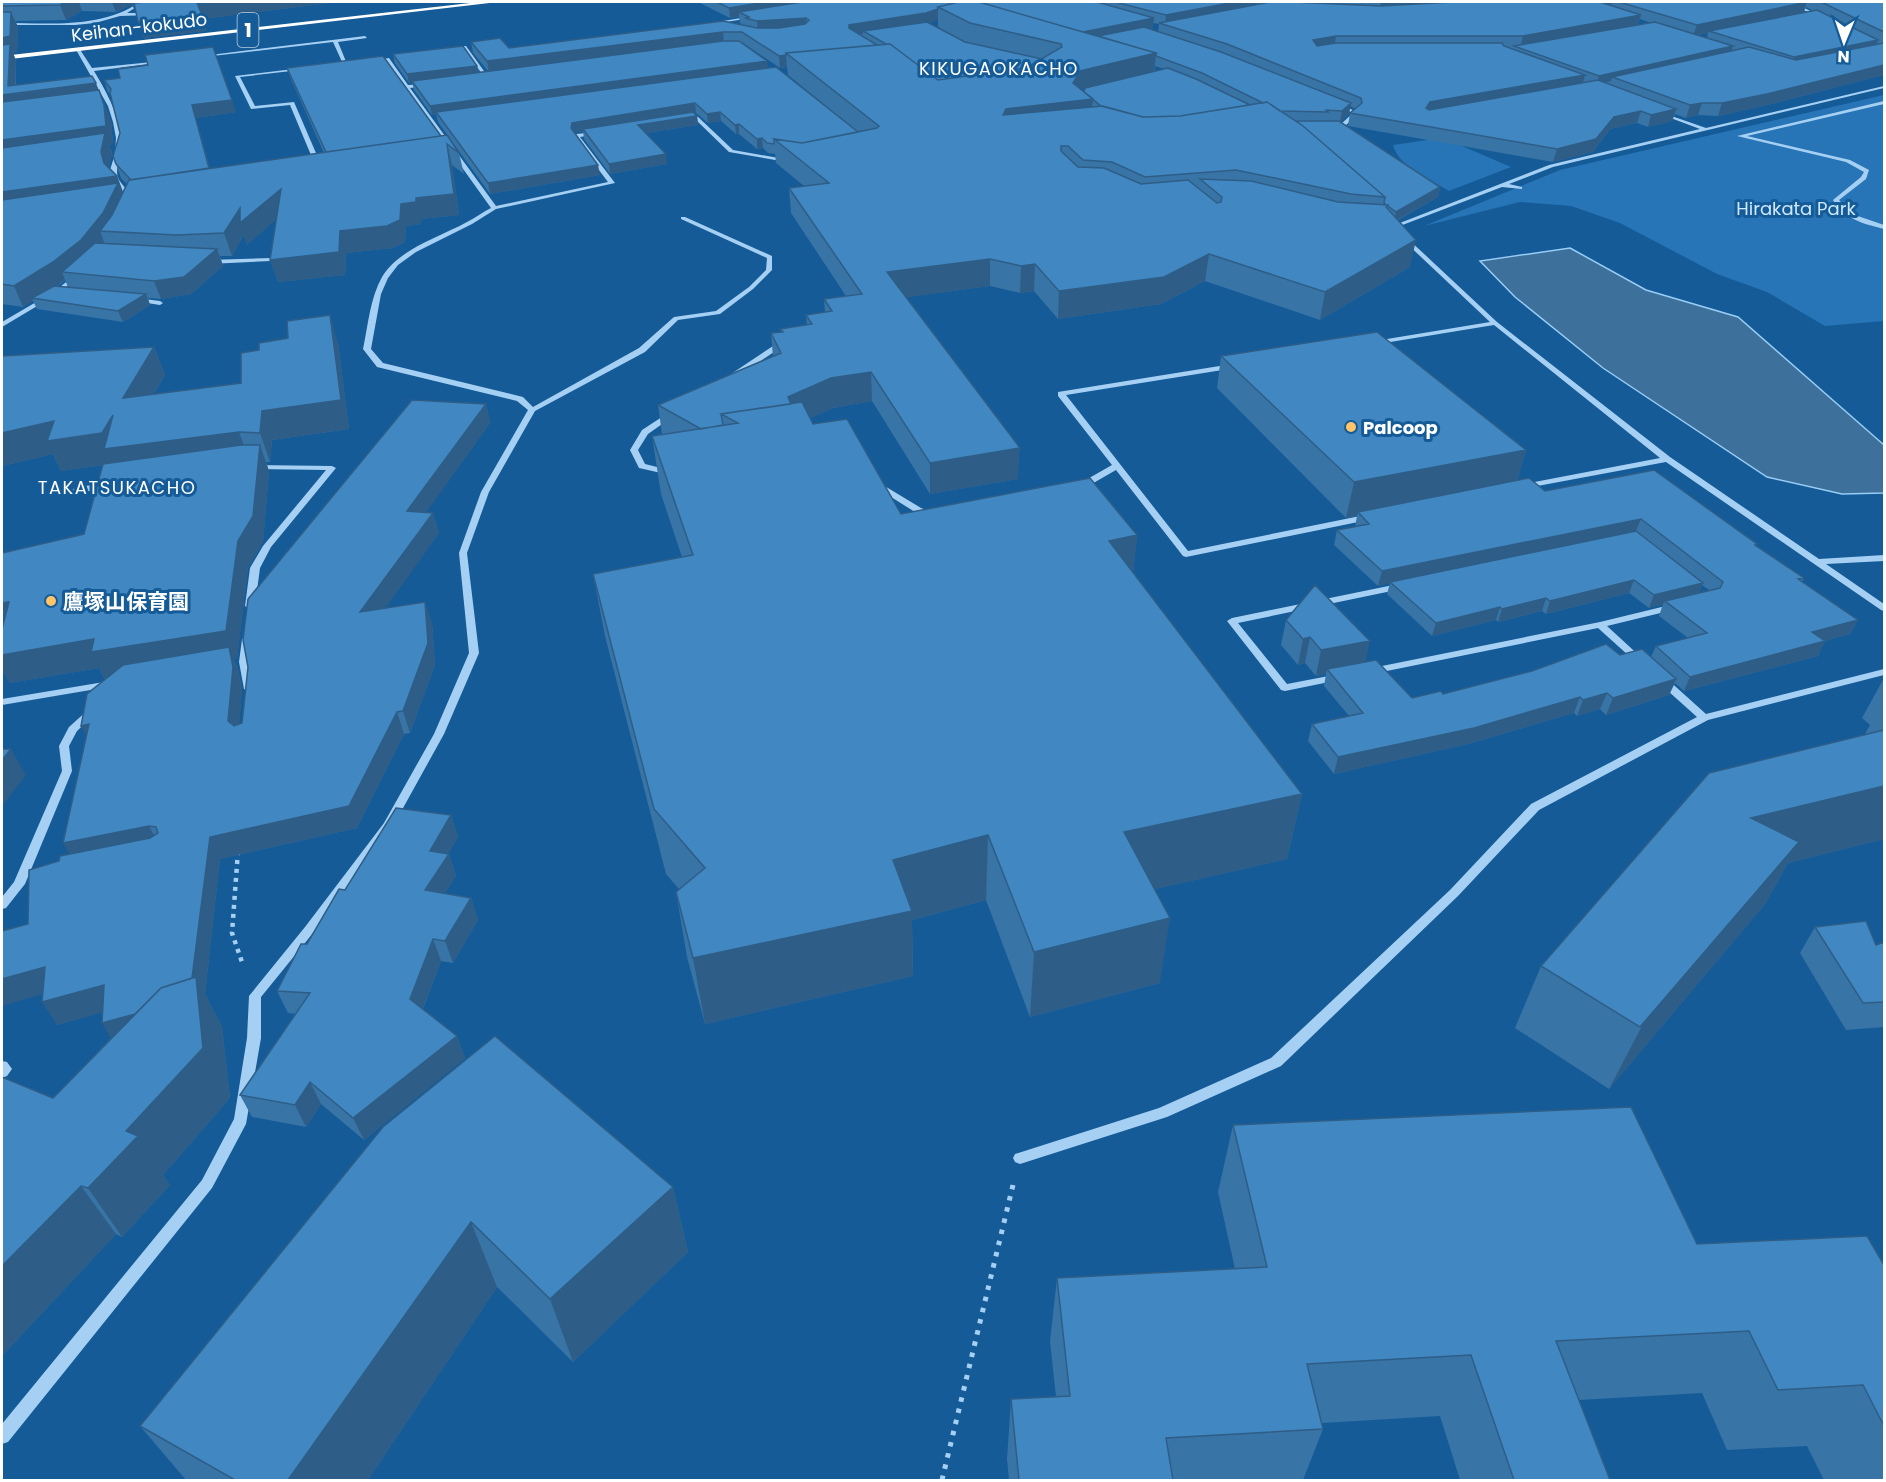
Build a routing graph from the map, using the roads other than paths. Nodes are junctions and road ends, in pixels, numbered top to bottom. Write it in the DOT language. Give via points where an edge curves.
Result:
graph roads {
  1 [pos="142,2"];
  2 [pos="443,2"];
  3 [pos="494,2"];
  4 [pos="1789,2"];
  5 [pos="163,13"];
  6 [pos="1816,14"];
  7 [pos="116,15"];
  8 [pos="1805,16"];
  9 [pos="754,17"];
  10 [pos="1827,20"];
  11 [pos="2,26"];
  12 [pos="719,27"];
  13 [pos="364,37"];
  14 [pos="335,41"];
  15 [pos="464,47"];
  16 [pos="77,49"];
  17 [pos="2,51"];
  18 [pos="2,58"];
  19 [pos="195,58"];
  20 [pos="172,60"];
  21 [pos="366,62"];
  22 [pos="356,63"];
  23 [pos="345,64"];
  24 [pos="334,65"];
  25 [pos="302,69"];
  26 [pos="90,70"];
  27 [pos="497,76"];
  28 [pos="487,77"];
  29 [pos="476,78"];
  30 [pos="430,84"];
  31 [pos="408,87"];
  32 [pos="1884,87"];
  33 [pos="1330,102"];
  34 [pos="1884,103"];
  35 [pos="111,104"];
  36 [pos="100,105"];
  37 [pos="1657,111"];
  38 [pos="442,117"];
  39 [pos="430,119"];
  40 [pos="674,121"];
  41 [pos="1325,127"];
  42 [pos="1708,130"];
  43 [pos="609,131"];
  44 [pos="120,147"];
  45 [pos="108,149"];
  46 [pos="453,151"];
  47 [pos="442,152"];
  48 [pos="792,161"];
  49 [pos="332,168"];
  50 [pos="320,170"];
  51 [pos="309,172"];
  52 [pos="1502,185"];
  53 [pos="1521,188"];
  54 [pos="145,196"];
  55 [pos="133,197"];
  56 [pos="122,199"];
  57 [pos="129,207"];
  58 [pos="494,208"];
  59 [pos="683,218"];
  60 [pos="1385,225"];
  61 [pos="1884,227"];
  62 [pos="1393,228"];
  63 [pos="270,259"];
  64 [pos="203,262"];
  65 [pos="83,270"];
  66 [pos="57,292"];
  67 [pos="69,293"];
  68 [pos="126,299"];
  69 [pos="160,303"];
  70 [pos="1495,323"];
  71 [pos="2,325"];
  72 [pos="789,340"];
  73 [pos="1366,344"];
  74 [pos="1237,365"];
  75 [pos="722,383"];
  76 [pos="683,407"];
  77 [pos="531,410"];
  78 [pos="1667,459"];
  79 [pos="250,466"];
  80 [pos="1116,466"];
  81 [pos="676,473"];
  82 [pos="867,475"];
  83 [pos="123,484"];
  84 [pos="1515,489"];
  85 [pos="76,490"];
  86 [pos="1071,492"];
  87 [pos="1374,517"];
  88 [pos="913,519"];
  89 [pos="1884,558"];
  90 [pos="1818,562"];
  91 [pos="1416,584"];
  92 [pos="1688,604"];
  93 [pos="1884,609"];
  94 [pos="249,615"];
  95 [pos="1600,625"];
  96 [pos="248,627"];
  97 [pos="244,662"];
  98 [pos="232,664"];
  99 [pos="1367,672"];
  100 [pos="1884,672"];
  101 [pos="1355,674"];
  102 [pos="248,699"];
  103 [pos="2,702"];
  104 [pos="1704,718"];
  105 [pos="2,905"];
  106 [pos="2,1066"];
  107 [pos="2,1072"];
  108 [pos="1020,1158"];
  109 [pos="2,1436"];
  1 -- 7 [label="street"];
  2 -- 17 [label="highway, Keihan-kokudo / 1"];
  3 -- 16 [label="highway, Keihan-kokudo / 1"];
  4 -- 6 [label="street"];
  5 -- 7 [label="street"];
  6 -- 8 [label="street"];
  6 -- 10 [label="street"];
  7 -- 11 [label="street" via="90,21"];
  9 -- 12 [label="street" via="710,24"];
  13 -- 14 [label="street"];
  14 -- 19 [label="street"];
  14 -- 23 [label="street"];
  15 -- 28 [label="street"];
  16 -- 18 [label="highway, Keihan-kokudo / 1"];
  16 -- 26 [label="street"];
  20 -- 26 [label="street"];
  21 -- 31 [label="street" via="387,59"];
  22 -- 23 [label="street"];
  23 -- 24 [label="street"];
  25 -- 50 [label="street" via="237,76 254,108 292,103"];
  26 -- 35 [label="street"];
  27 -- 28 [label="street"];
  28 -- 29 [label="street"];
  30 -- 31 [label="street"];
  31 -- 39 [label="street"];
  32 -- 42 [label="street"];
  33 -- 41 [label="street" via="1356,113 1343,125"];
  34 -- 61 [label="street" via="1740,136 1848,161 1867,171 1864,178 1836,200 1840,209"];
  35 -- 36 [label="street"];
  35 -- 44 [label="street"];
  37 -- 42 [label="street"];
  38 -- 39 [label="street"];
  39 -- 46 [label="street"];
  40 -- 48 [label="street" via="696,117 731,151"];
  42 -- 52 [label="street" via="1551,166"];
  43 -- 58 [label="street" via="576,136 612,183"];
  44 -- 45 [label="street"];
  44 -- 55 [label="street" via="112,170"];
  46 -- 47 [label="street"];
  46 -- 58 [label="street"];
  49 -- 50 [label="street"];
  50 -- 51 [label="street"];
  52 -- 53 [label="street"];
  52 -- 62 [label="street"];
  54 -- 55 [label="street"];
  55 -- 56 [label="street"];
  55 -- 57 [label="street"];
  58 -- 77 [label="street" via="396,264 378,294 367,349 380,365 520,399"];
  59 -- 77 [label="street" via="770,257 769,270 718,313 676,318 642,350"];
  60 -- 62 [label="street"];
  62 -- 70 [label="street"];
  63 -- 64 [label="street"];
  65 -- 66 [label="street"];
  66 -- 67 [label="street"];
  66 -- 71 [label="street"];
  68 -- 69 [label="street"];
  70 -- 73 [label="street"];
  70 -- 78 [label="street"];
  72 -- 75 [label="street"];
  74 -- 80 [label="street" via="1061,394"];
  76 -- 81 [label="street" via="645,432 634,450 642,466"];
  77 -- 109 [label="street" via="485,492 463,553 474,653 439,734 388,825 255,996 254,1038 241,1120 207,1184"];
  78 -- 84 [label="street"];
  78 -- 90 [label="street"];
  79 -- 94 [label="street" via="332,468 267,546 255,568"];
  80 -- 86 [label="street"];
  80 -- 87 [label="street" via="1186,554"];
  82 -- 88 [label="street" via="918,510 938,515"];
  83 -- 85 [label="street"];
  89 -- 90 [label="street"];
  90 -- 93 [label="street"];
  91 -- 101 [label="street" via="1232,621 1285,688"];
  92 -- 95 [label="street"];
  95 -- 99 [label="street"];
  95 -- 104 [label="street"];
  96 -- 97 [label="street"];
  97 -- 98 [label="street"];
  97 -- 102 [label="street"];
  100 -- 104 [label="street"];
  103 -- 105 [label="street" via="114,692 73,729 64,746 67,771 24,882"];
  104 -- 108 [label="street" via="1535,807 1454,893 1276,1062 1162,1113"];
  106 -- 107 [label="street"];
}
